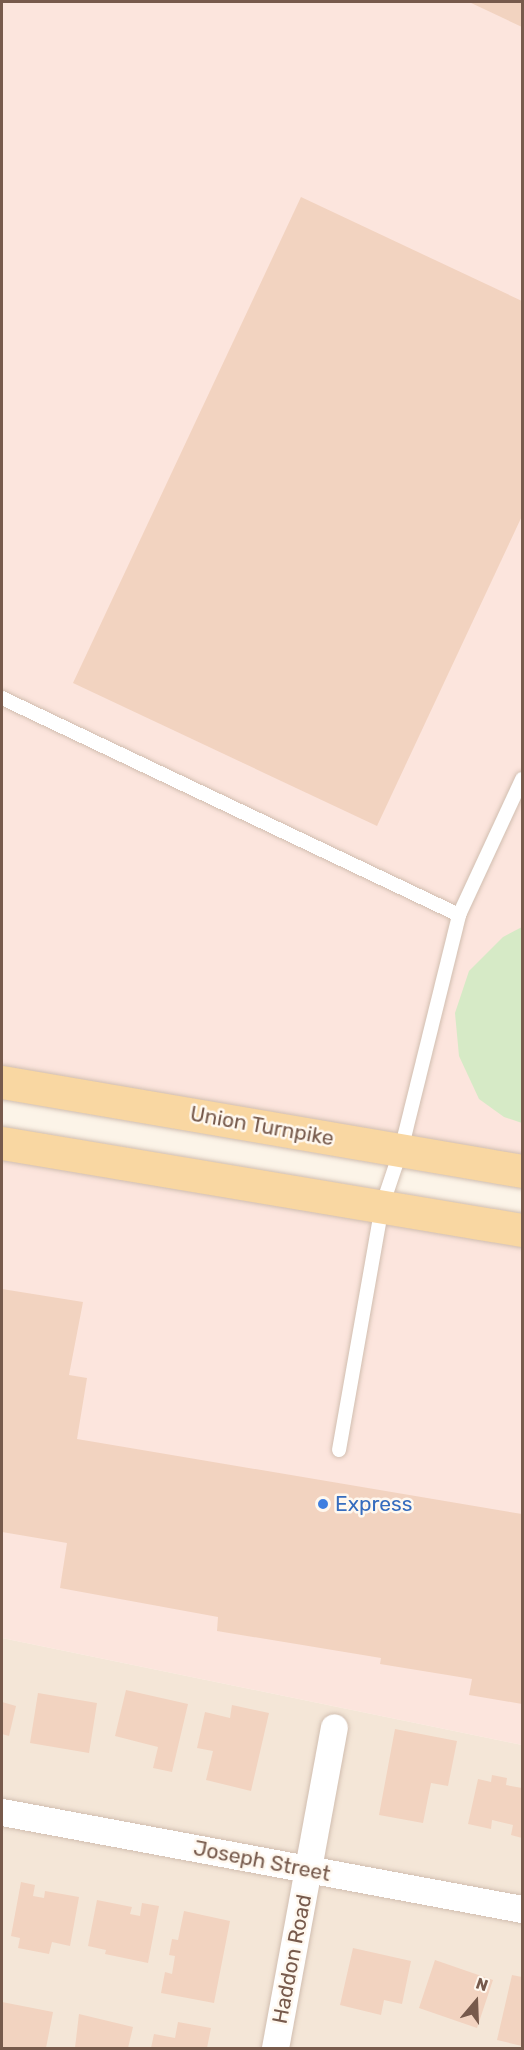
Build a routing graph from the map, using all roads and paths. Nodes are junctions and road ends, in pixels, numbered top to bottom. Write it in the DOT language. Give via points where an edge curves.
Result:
graph roads {
  1 [pos="2,698"];
  2 [pos="522,779"];
  3 [pos="459,915"];
  4 [pos="2,1082"];
  5 [pos="2,1143"];
  6 [pos="401,1150"];
  7 [pos="522,1171"];
  8 [pos="382,1206"];
  9 [pos="522,1230"];
  10 [pos="339,1450"];
  11 [pos="334,1727"];
  12 [pos="2,1812"];
  13 [pos="308,1869"];
  14 [pos="522,1909"];
  15 [pos="275,2049"];
  1 -- 3 [label="lane"];
  2 -- 3 [label="lane"];
  3 -- 6 [label="lane"];
  4 -- 6 [label="main road, Union Turnpike"];
  5 -- 8 [label="main road"];
  6 -- 7 [label="main road, Union Turnpike"];
  6 -- 8 [label="lane"];
  8 -- 9 [label="main road"];
  8 -- 10 [label="lane"];
  11 -- 13 [label="street, Haddon Road"];
  12 -- 13 [label="street, Joseph Street"];
  13 -- 14 [label="street, Joseph Street"];
  13 -- 15 [label="street, Haddon Road"];
}
